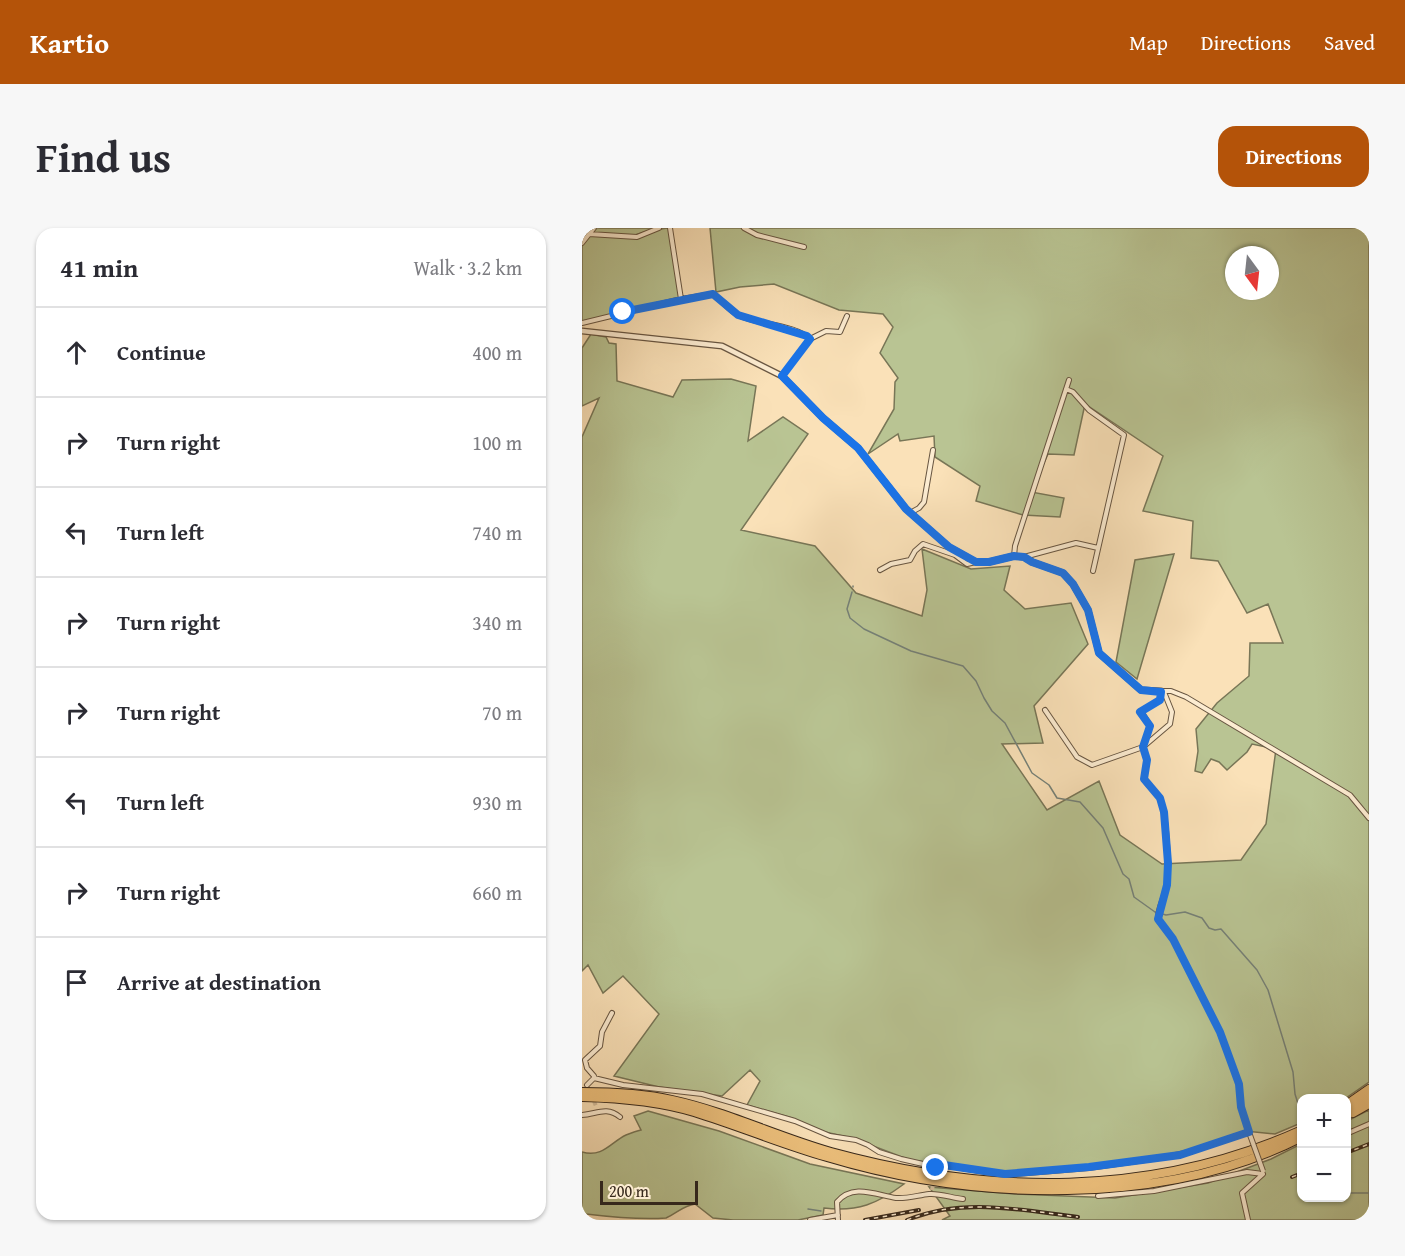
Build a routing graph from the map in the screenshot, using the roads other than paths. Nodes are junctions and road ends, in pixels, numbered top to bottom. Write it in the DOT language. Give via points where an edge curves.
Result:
graph roads {
  1 [pos="594,228"];
  2 [pos="659,228"];
  3 [pos="670,228"];
  4 [pos="744,228"];
  5 [pos="589,234"];
  6 [pos="582,243"];
  7 [pos="804,247"];
  8 [pos="681,299"];
  9 [pos="847,316"];
  10 [pos="582,323"];
  11 [pos="582,331"];
  12 [pos="810,339"];
  13 [pos="782,376"];
  14 [pos="1069,380"];
  15 [pos="1066,389"];
  16 [pos="933,450"];
  17 [pos="910,513"];
  18 [pos="1098,548"];
  19 [pos="1014,556"];
  20 [pos="1024,557"];
  21 [pos="976,562"];
  22 [pos="880,570"];
  23 [pos="1093,571"];
  24 [pos="1162,692"];
  25 [pos="1045,710"];
  26 [pos="1143,747"];
  27 [pos="1369,818"];
  28 [pos="612,1013"];
  29 [pos="585,1068"];
  30 [pos="594,1078"];
  31 [pos="584,1088"];
  32 [pos="1369,1089"];
  33 [pos="1369,1096"];
  34 [pos="582,1097"];
  35 [pos="1351,1102"];
  36 [pos="1369,1104"];
  37 [pos="1351,1109"];
  38 [pos="582,1115"];
  39 [pos="1351,1115"];
  40 [pos="620,1117"];
  41 [pos="1369,1124"];
  42 [pos="1297,1132"];
  43 [pos="1351,1132"];
  44 [pos="1249,1133"];
  45 [pos="1297,1140"];
  46 [pos="1263,1172"];
  47 [pos="1098,1196"];
  48 [pos="963,1199"];
  49 [pos="838,1216"];
  50 [pos="810,1220"];
  51 [pos="1248,1220"];
  1 -- 5 [label="street"];
  2 -- 5 [label="street" via="637,237"];
  3 -- 8 [label="street"];
  4 -- 7 [label="street"];
  5 -- 6 [label="street"];
  8 -- 10 [label="street"];
  8 -- 12 [label="street" via="713,294 738,315 797,331"];
  9 -- 12 [label="street" via="840,332 823,331"];
  11 -- 13 [label="street" via="722,346"];
  12 -- 13 [label="street"];
  13 -- 17 [label="street" via="858,448"];
  14 -- 15 [label="street"];
  15 -- 18 [label="street" via="1124,435"];
  15 -- 19 [label="street"];
  16 -- 17 [label="street" via="924,502"];
  17 -- 21 [label="street" via="949,547"];
  18 -- 20 [label="street" via="1076,543"];
  18 -- 23 [label="street"];
  19 -- 20 [label="street"];
  19 -- 21 [label="street"];
  20 -- 24 [label="street" via="1068,578 1088,610 1099,653 1141,690"];
  21 -- 22 [label="street" via="967,564 955,555 923,544 910,560"];
  24 -- 26 [label="street" via="1160,700 1141,711 1150,726"];
  24 -- 26 [label="street" via="1172,712 1171,722"];
  24 -- 27 [label="street" via="1186,697 1350,795"];
  25 -- 26 [label="street" via="1086,763 1095,764"];
  26 -- 44 [label="street" via="1147,760 1144,779 1160,798 1164,812 1167,885 1159,921 1173,939 1220,1032 1239,1084"];
  28 -- 29 [label="street" via="600,1046 585,1060"];
  29 -- 30 [label="street"];
  30 -- 31 [label="street"];
  30 -- 44 [label="street" via="702,1094 795,1121 830,1136 856,1140 901,1159 1005,1174 1180,1155"];
  31 -- 42 [label="highway" via="672,1100 830,1152 889,1166 1014,1182 1109,1180 1183,1171 1249,1152"];
  32 -- 35 [label="highway"];
  33 -- 37 [label="highway"];
  34 -- 45 [label="highway" via="634,1100 683,1109 829,1158 888,1173 1014,1188 1085,1188 1152,1182 1225,1166"];
  36 -- 39 [label="highway"];
  38 -- 40 [label="street" via="592,1114 597,1108"];
  41 -- 43 [label="street"];
  44 -- 46 [label="street, bridge"];
  46 -- 47 [label="street" via="1154,1191"];
  46 -- 51 [label="street" via="1242,1193"];
  48 -- 49 [label="street" via="932,1192 898,1198 870,1191 855,1192 842,1197 836,1205"];
  49 -- 50 [label="street"];
}
